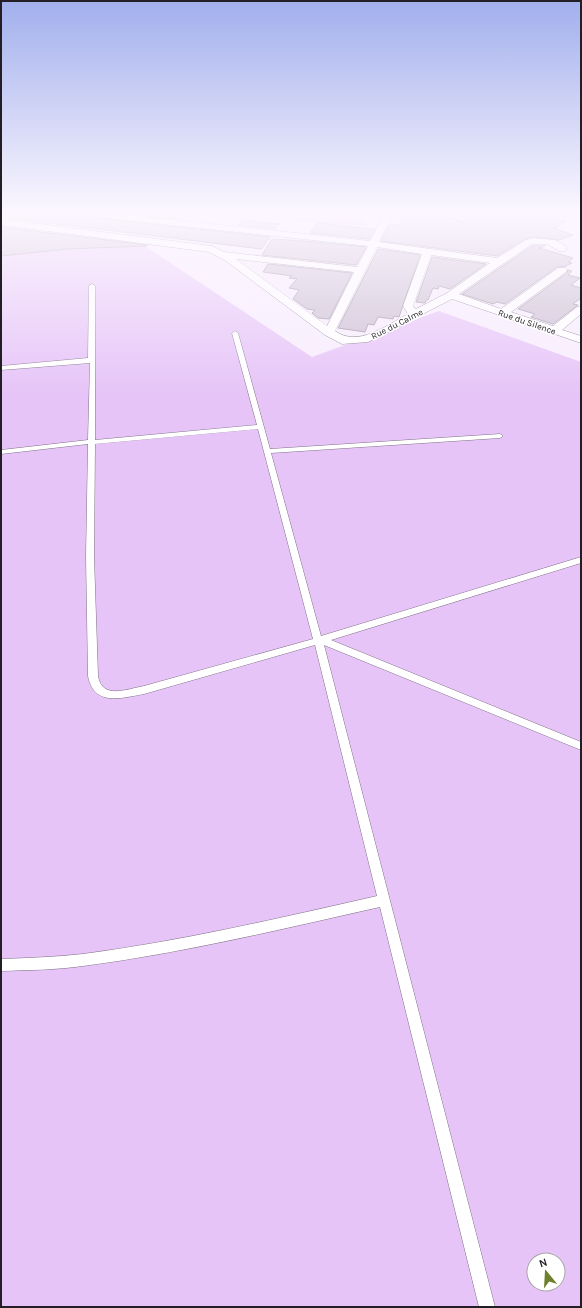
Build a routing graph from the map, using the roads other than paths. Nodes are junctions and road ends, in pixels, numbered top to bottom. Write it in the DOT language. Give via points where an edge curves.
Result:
graph roads {
  1 [pos="246,272"];
  2 [pos="360,272"];
  3 [pos="420,272"];
  4 [pos="484,272"];
  5 [pos="559,272"];
  6 [pos="92,286"];
  7 [pos="451,296"];
  8 [pos="581,309"];
  9 [pos="502,313"];
  10 [pos="415,315"];
  11 [pos="554,331"];
  12 [pos="329,333"];
  13 [pos="235,334"];
  14 [pos="581,340"];
  15 [pos="91,360"];
  16 [pos="1,368"];
  17 [pos="261,427"];
  18 [pos="500,436"];
  19 [pos="91,442"];
  20 [pos="266,451"];
  21 [pos="1,452"];
  22 [pos="581,560"];
  23 [pos="319,640"];
  24 [pos="581,746"];
  25 [pos="383,901"];
  26 [pos="1,966"];
  27 [pos="487,1307"];
  1 -- 12 [label="street, Rue du Calme"];
  2 -- 12 [label="street"];
  3 -- 10 [label="street" via="408,306"];
  4 -- 7 [label="street, Rue du Calme"];
  5 -- 9 [label="street"];
  6 -- 15 [label="lane"];
  7 -- 9 [label="street, Rue du Silence"];
  7 -- 10 [label="street, Rue du Calme"];
  8 -- 11 [label="street"];
  9 -- 11 [label="street, Rue du Silence"];
  10 -- 12 [label="street, Rue du Calme" via="364,340 342,341"];
  11 -- 14 [label="street, Rue du Silence"];
  13 -- 17 [label="lane"];
  15 -- 16 [label="lane"];
  15 -- 19 [label="lane"];
  17 -- 19 [label="lane"];
  17 -- 20 [label="lane"];
  18 -- 20 [label="lane"];
  19 -- 21 [label="lane"];
  19 -- 23 [label="lane" via="90,557 93,676 96,688 102,693 117,695 144,690"];
  20 -- 23 [label="lane"];
  22 -- 23 [label="lane"];
  23 -- 24 [label="lane"];
  23 -- 25 [label="lane"];
  25 -- 26 [label="lane" via="250,931 173,945 81,960"];
  25 -- 27 [label="lane"];
}
